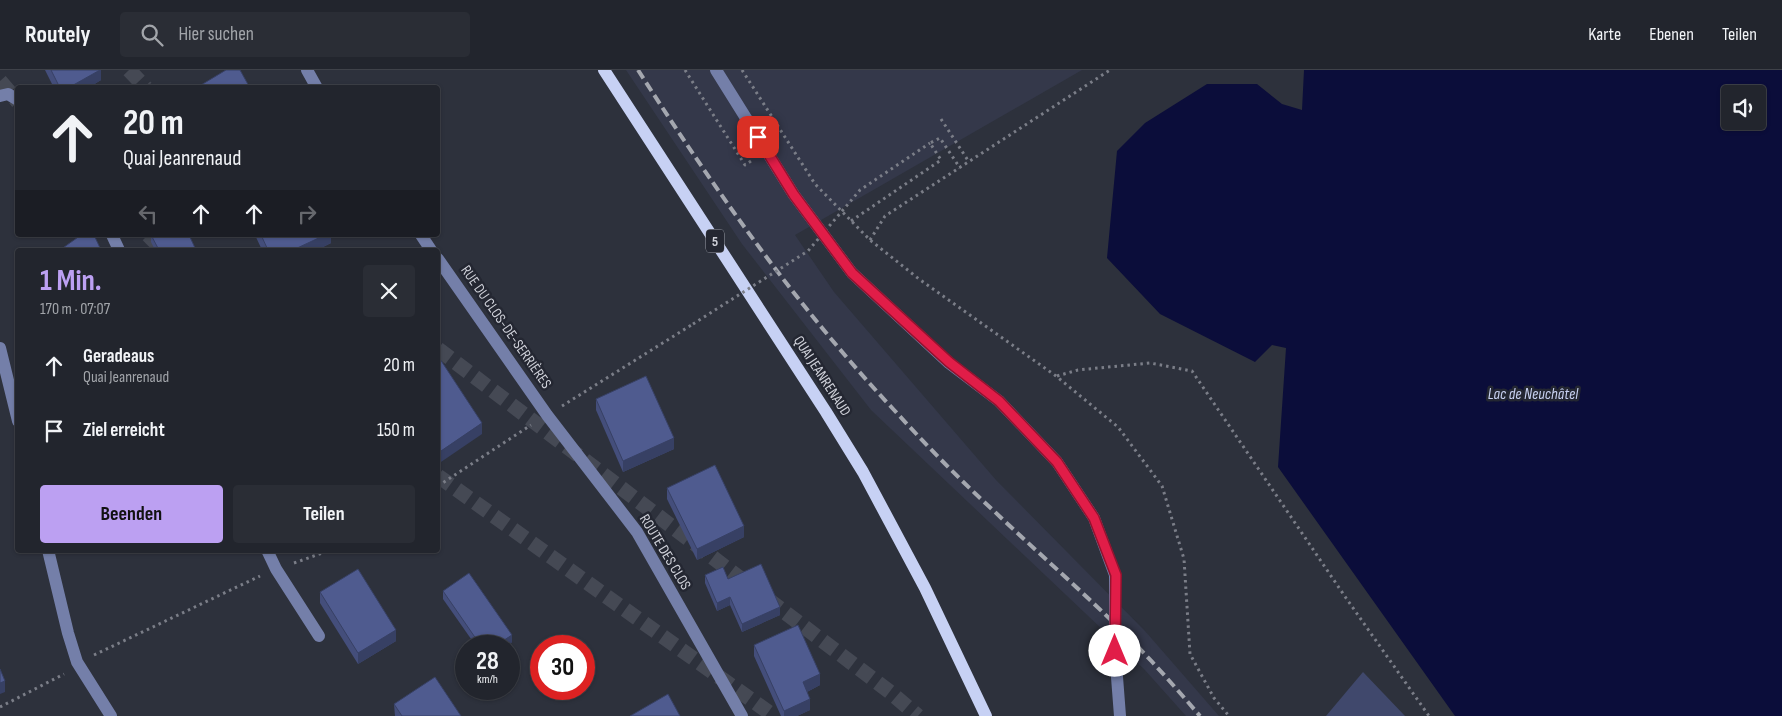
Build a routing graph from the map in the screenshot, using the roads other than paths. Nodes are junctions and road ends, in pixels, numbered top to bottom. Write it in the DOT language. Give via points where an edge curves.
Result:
graph roads {
  1 [pos="307,70"];
  2 [pos="604,70"];
  3 [pos="716,70"];
  4 [pos="315,85"];
  5 [pos="0,96"];
  6 [pos="15,98"];
  7 [pos="422,237"];
  8 [pos="431,248"];
  9 [pos="440,262"];
  10 [pos="0,348"];
  11 [pos="15,409"];
  12 [pos="547,415"];
  13 [pos="49,553"];
  14 [pos="268,553"];
  15 [pos="318,636"];
  16 [pos="111,716"];
  17 [pos="742,716"];
  18 [pos="986,716"];
  19 [pos="1120,716"];
  1 -- 4 [label="street"];
  2 -- 18 [label="main road, QUAI JEANRENAUD / 5" via="858,464 925,588"];
  3 -- 19 [label="street, bridge" via="794,195 852,273 949,362 999,401 1057,462 1094,518 1116,575 1115,651"];
  5 -- 6 [label="street" via="8,94"];
  7 -- 8 [label="street"];
  9 -- 12 [label="street, RUE DU CLOS-DE-SERRIÈRES"];
  10 -- 11 [label="street"];
  12 -- 17 [label="street, ROUTE DES CLOS" via="636,532"];
  13 -- 16 [label="street" via="78,662"];
  14 -- 15 [label="street"];
}
